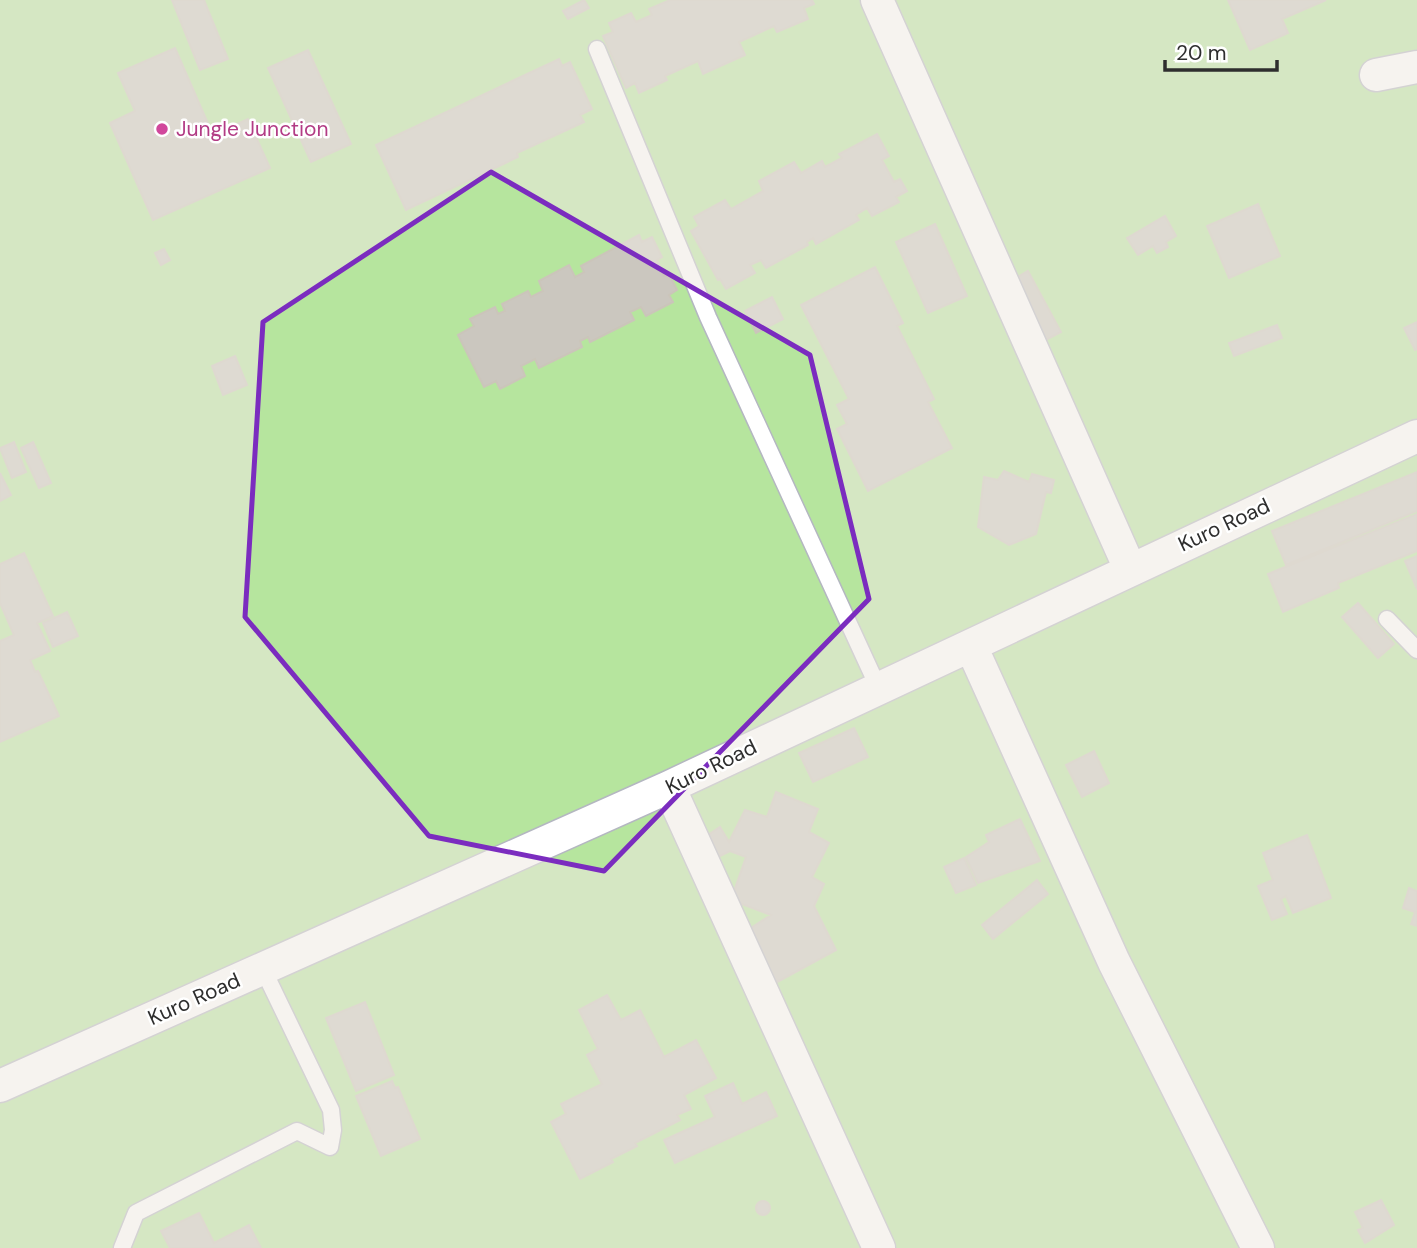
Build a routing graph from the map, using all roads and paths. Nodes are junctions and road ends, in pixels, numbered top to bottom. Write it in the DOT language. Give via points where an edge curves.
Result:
graph roads {
  1 [pos="877,0"];
  2 [pos="597,49"];
  3 [pos="1417,67"];
  4 [pos="1376,75"];
  5 [pos="1417,436"];
  6 [pos="1130,569"];
  7 [pos="1387,619"];
  8 [pos="971,646"];
  9 [pos="1417,650"];
  10 [pos="878,687"];
  11 [pos="669,787"];
  12 [pos="263,969"];
  13 [pos="2,1080"];
  14 [pos="122,1248"];
  15 [pos="879,1248"];
  16 [pos="1258,1248"];
  1 -- 6 [label="street"];
  2 -- 10 [label="lane" via="708,317"];
  3 -- 4 [label="street"];
  5 -- 6 [label="street, Kuro Road"];
  6 -- 8 [label="street, Kuro Road"];
  7 -- 9 [label="lane"];
  8 -- 10 [label="street, Kuro Road"];
  8 -- 16 [label="street" via="1114,962"];
  10 -- 11 [label="street, Kuro Road"];
  11 -- 12 [label="street, Kuro Road"];
  11 -- 15 [label="street"];
  12 -- 13 [label="street, Kuro Road"];
  12 -- 14 [label="lane" via="331,1110 330,1146 297,1131 136,1213"];
}
